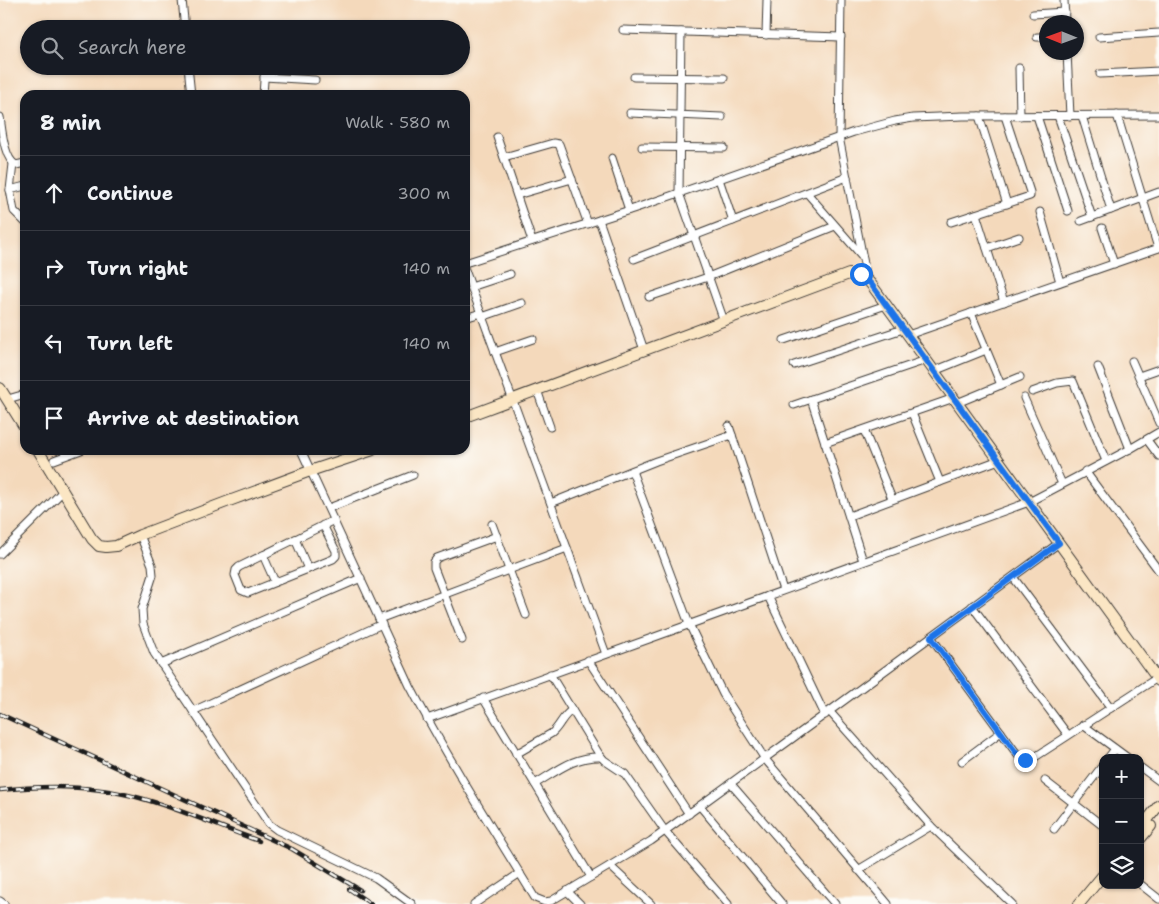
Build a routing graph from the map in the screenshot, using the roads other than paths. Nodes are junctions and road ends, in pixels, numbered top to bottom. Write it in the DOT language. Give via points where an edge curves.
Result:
graph roads {
  1 [pos="182,0"];
  2 [pos="767,0"];
  3 [pos="841,0"];
  4 [pos="1064,0"];
  5 [pos="1065,12"];
  6 [pos="1033,14"];
  7 [pos="184,20"];
  8 [pos="623,30"];
  9 [pos="681,32"];
  10 [pos="1159,33"];
  11 [pos="766,35"];
  12 [pos="841,37"];
  13 [pos="1099,37"];
  14 [pos="1067,60"];
  15 [pos="1019,68"];
  16 [pos="1159,71"];
  17 [pos="1100,74"];
  18 [pos="189,75"];
  19 [pos="264,77"];
  20 [pos="634,77"];
  21 [pos="680,78"];
  22 [pos="724,78"];
  23 [pos="316,80"];
  24 [pos="190,90"];
  25 [pos="263,90"];
  26 [pos="630,113"];
  27 [pos="680,114"];
  28 [pos="1117,115"];
  29 [pos="1159,115"];
  30 [pos="979,116"];
  31 [pos="1005,116"];
  32 [pos="1020,116"];
  33 [pos="1036,116"];
  34 [pos="1058,116"];
  35 [pos="1070,116"];
  36 [pos="1082,116"];
  37 [pos="0,117"];
  38 [pos="722,117"];
  39 [pos="497,137"];
  40 [pos="839,137"];
  41 [pos="679,146"];
  42 [pos="642,147"];
  43 [pos="724,148"];
  44 [pos="504,158"];
  45 [pos="612,158"];
  46 [pos="20,163"];
  47 [pos="13,164"];
  48 [pos="847,177"];
  49 [pos="572,178"];
  50 [pos="720,179"];
  51 [pos="20,187"];
  52 [pos="10,190"];
  53 [pos="1159,192"];
  54 [pos="678,193"];
  55 [pos="806,193"];
  56 [pos="517,195"];
  57 [pos="1143,198"];
  58 [pos="1007,204"];
  59 [pos="629,210"];
  60 [pos="1110,210"];
  61 [pos="1068,211"];
  62 [pos="1040,212"];
  63 [pos="976,214"];
  64 [pos="20,217"];
  65 [pos="1092,217"];
  66 [pos="599,220"];
  67 [pos="733,221"];
  68 [pos="1081,221"];
  69 [pos="951,222"];
  70 [pos="588,224"];
  71 [pos="836,226"];
  72 [pos="1102,228"];
  73 [pos="693,236"];
  74 [pos="1019,237"];
  75 [pos="532,241"];
  76 [pos="987,248"];
  77 [pos="1159,248"];
  78 [pos="862,256"];
  79 [pos="634,259"];
  80 [pos="470,261"];
  81 [pos="1114,264"];
  82 [pos="510,274"];
  83 [pos="708,277"];
  84 [pos="867,279"];
  85 [pos="1060,282"];
  86 [pos="470,284"];
  87 [pos="471,287"];
  88 [pos="649,297"];
  89 [pos="1004,302"];
  90 [pos="522,303"];
  91 [pos="886,305"];
  92 [pos="971,313"];
  93 [pos="482,315"];
  94 [pos="470,317"];
  95 [pos="724,321"];
  96 [pos="906,332"];
  97 [pos="534,339"];
  98 [pos="784,340"];
  99 [pos="644,350"];
  100 [pos="986,350"];
  101 [pos="495,352"];
  102 [pos="926,360"];
  103 [pos="1132,362"];
  104 [pos="794,366"];
  105 [pos="1098,367"];
  106 [pos="1159,369"];
  107 [pos="934,371"];
  108 [pos="1139,376"];
  109 [pos="1020,377"];
  110 [pos="1001,385"];
  111 [pos="0,388"];
  112 [pos="537,390"];
  113 [pos="1032,392"];
  114 [pos="20,395"];
  115 [pos="1024,398"];
  116 [pos="8,399"];
  117 [pos="513,399"];
  118 [pos="812,399"];
  119 [pos="956,401"];
  120 [pos="794,405"];
  121 [pos="912,413"];
  122 [pos="470,415"];
  123 [pos="20,419"];
  124 [pos="1159,423"];
  125 [pos="729,426"];
  126 [pos="550,427"];
  127 [pos="864,430"];
  128 [pos="1159,432"];
  129 [pos="732,435"];
  130 [pos="1147,440"];
  131 [pos="825,443"];
  132 [pos="1130,449"];
  133 [pos="41,455"];
  134 [pos="68,455"];
  135 [pos="303,455"];
  136 [pos="358,455"];
  137 [pos="1159,456"];
  138 [pos="54,460"];
  139 [pos="999,460"];
  140 [pos="1106,461"];
  141 [pos="310,471"];
  142 [pos="632,471"];
  143 [pos="1085,472"];
  144 [pos="413,475"];
  145 [pos="940,482"];
  146 [pos="1062,484"];
  147 [pos="62,491"];
  148 [pos="892,499"];
  149 [pos="1029,502"];
  150 [pos="551,503"];
  151 [pos="328,508"];
  152 [pos="849,516"];
  153 [pos="334,520"];
  154 [pos="492,524"];
  155 [pos="323,525"];
  156 [pos="140,536"];
  157 [pos="497,536"];
  158 [pos="295,539"];
  159 [pos="1059,543"];
  160 [pos="567,548"];
  161 [pos="0,554"];
  162 [pos="263,555"];
  163 [pos="863,561"];
  164 [pos="308,569"];
  165 [pos="509,570"];
  166 [pos="1159,571"];
  167 [pos="1013,576"];
  168 [pos="361,578"];
  169 [pos="275,582"];
  170 [pos="783,590"];
  171 [pos="444,594"];
  172 [pos="768,596"];
  173 [pos="972,606"];
  174 [pos="526,615"];
  175 [pos="381,622"];
  176 [pos="688,624"];
  177 [pos="931,637"];
  178 [pos="462,640"];
  179 [pos="606,654"];
  180 [pos="588,660"];
  181 [pos="161,664"];
  182 [pos="550,674"];
  183 [pos="1158,679"];
  184 [pos="483,698"];
  185 [pos="1110,708"];
  186 [pos="572,710"];
  187 [pos="193,712"];
  188 [pos="827,714"];
  189 [pos="427,719"];
  190 [pos="1083,725"];
  191 [pos="1001,732"];
  192 [pos="1068,735"];
  193 [pos="1115,749"];
  194 [pos="516,754"];
  195 [pos="1111,754"];
  196 [pos="1122,754"];
  197 [pos="601,757"];
  198 [pos="765,759"];
  199 [pos="962,761"];
  200 [pos="1099,770"];
  201 [pos="1144,770"];
  202 [pos="1045,781"];
  203 [pos="1159,781"];
  204 [pos="534,784"];
  205 [pos="730,784"];
  206 [pos="1073,803"];
  207 [pos="1159,804"];
  208 [pos="700,806"];
  209 [pos="688,814"];
  210 [pos="1159,815"];
  211 [pos="1099,823"];
  212 [pos="1144,824"];
  213 [pos="932,826"];
  214 [pos="1054,829"];
  215 [pos="665,831"];
  216 [pos="1144,834"];
  217 [pos="610,866"];
  218 [pos="858,870"];
  219 [pos="520,873"];
  220 [pos="590,877"];
  221 [pos="1099,880"];
  222 [pos="1144,887"];
  223 [pos="1100,889"];
  224 [pos="567,891"];
  225 [pos="1159,899"];
  226 [pos="0,901"];
  227 [pos="545,903"];
  228 [pos="4,904"];
  229 [pos="412,904"];
  230 [pos="474,904"];
  231 [pos="580,904"];
  232 [pos="651,904"];
  233 [pos="728,904"];
  234 [pos="782,904"];
  235 [pos="835,904"];
  236 [pos="888,904"];
  237 [pos="1012,904"];
  238 [pos="1079,904"];
  239 [pos="1088,904"];
  1 -- 7 [label="street"];
  2 -- 11 [label="street"];
  3 -- 12 [label="street"];
  4 -- 5 [label="street"];
  5 -- 6 [label="street"];
  8 -- 9 [label="street"];
  9 -- 11 [label="street"];
  9 -- 21 [label="street"];
  10 -- 13 [label="street"];
  11 -- 12 [label="street"];
  12 -- 40 [label="street"];
  14 -- 35 [label="street"];
  15 -- 32 [label="street"];
  16 -- 17 [label="street"];
  18 -- 24 [label="street"];
  19 -- 23 [label="street"];
  19 -- 25 [label="street"];
  20 -- 21 [label="street"];
  21 -- 22 [label="street"];
  21 -- 27 [label="street"];
  26 -- 27 [label="street"];
  27 -- 38 [label="street"];
  27 -- 41 [label="street"];
  28 -- 29 [label="street"];
  28 -- 36 [label="street"];
  28 -- 57 [label="street"];
  30 -- 31 [label="street"];
  30 -- 40 [label="street" via="904,120"];
  30 -- 58 [label="street"];
  31 -- 32 [label="street"];
  31 -- 58 [label="street" via="1030,192 1028,197"];
  32 -- 33 [label="street"];
  33 -- 34 [label="street"];
  33 -- 61 [label="street"];
  34 -- 35 [label="street"];
  34 -- 65 [label="street"];
  35 -- 36 [label="street"];
  36 -- 60 [label="street"];
  37 -- 47 [label="street" via="7,154"];
  39 -- 44 [label="street"];
  40 -- 48 [label="street"];
  40 -- 50 [label="street"];
  41 -- 42 [label="street"];
  41 -- 43 [label="street"];
  41 -- 54 [label="street"];
  44 -- 49 [label="street" via="556,143 561,147"];
  44 -- 56 [label="street"];
  45 -- 59 [label="street"];
  46 -- 47 [label="street"];
  47 -- 52 [label="street"];
  48 -- 55 [label="street"];
  48 -- 78 [label="street"];
  49 -- 56 [label="street"];
  49 -- 70 [label="street"];
  50 -- 54 [label="street"];
  50 -- 67 [label="street"];
  51 -- 52 [label="street"];
  52 -- 64 [label="street" via="14,211"];
  53 -- 57 [label="street"];
  54 -- 59 [label="street"];
  54 -- 73 [label="street"];
  55 -- 67 [label="street"];
  55 -- 71 [label="street"];
  56 -- 75 [label="street"];
  57 -- 60 [label="street"];
  57 -- 77 [label="street"];
  58 -- 63 [label="street"];
  59 -- 66 [label="street"];
  60 -- 65 [label="street"];
  62 -- 85 [label="street"];
  63 -- 69 [label="street"];
  63 -- 76 [label="street"];
  65 -- 68 [label="street"];
  66 -- 70 [label="street"];
  66 -- 99 [label="street"];
  67 -- 73 [label="street"];
  70 -- 75 [label="street"];
  71 -- 78 [label="street"];
  71 -- 83 [label="street"];
  72 -- 81 [label="street"];
  73 -- 79 [label="street"];
  73 -- 83 [label="street"];
  74 -- 76 [label="street"];
  75 -- 80 [label="street"];
  76 -- 89 [label="street"];
  77 -- 81 [label="street"];
  78 -- 84 [label="street"];
  81 -- 85 [label="street"];
  82 -- 87 [label="street"];
  83 -- 88 [label="street"];
  83 -- 95 [label="street"];
  84 -- 91 [label="main road"];
  84 -- 95 [label="main road" via="861,274 849,274"];
  85 -- 89 [label="street"];
  86 -- 87 [label="street"];
  87 -- 93 [label="street"];
  89 -- 92 [label="street"];
  90 -- 93 [label="street"];
  91 -- 96 [label="main road"];
  91 -- 98 [label="street"];
  92 -- 96 [label="street"];
  92 -- 100 [label="street"];
  93 -- 94 [label="street"];
  93 -- 101 [label="street"];
  95 -- 99 [label="main road"];
  96 -- 102 [label="main road"];
  96 -- 104 [label="street"];
  97 -- 101 [label="street"];
  99 -- 112 [label="main road"];
  100 -- 107 [label="street"];
  100 -- 110 [label="street"];
  101 -- 117 [label="street"];
  102 -- 107 [label="main road"];
  102 -- 118 [label="street"];
  103 -- 108 [label="street"];
  105 -- 132 [label="street"];
  106 -- 108 [label="street"];
  107 -- 119 [label="main road"];
  108 -- 124 [label="street"];
  109 -- 110 [label="street"];
  110 -- 119 [label="street"];
  111 -- 116 [label="main road"];
  112 -- 117 [label="main road"];
  112 -- 126 [label="street"];
  113 -- 140 [label="street" via="1057,382 1073,381"];
  114 -- 116 [label="street"];
  115 -- 146 [label="street"];
  116 -- 123 [label="main road"];
  117 -- 122 [label="main road"];
  117 -- 150 [label="street"];
  118 -- 120 [label="street"];
  118 -- 131 [label="street"];
  119 -- 121 [label="street"];
  119 -- 139 [label="main road"];
  121 -- 127 [label="street"];
  121 -- 145 [label="street"];
  125 -- 129 [label="street"];
  127 -- 131 [label="street"];
  127 -- 148 [label="street"];
  128 -- 130 [label="street"];
  129 -- 142 [label="street"];
  129 -- 170 [label="street"];
  130 -- 132 [label="street"];
  130 -- 137 [label="street"];
  131 -- 152 [label="street"];
  132 -- 140 [label="street"];
  133 -- 147 [label="main road"];
  134 -- 138 [label="street"];
  135 -- 141 [label="street"];
  136 -- 141 [label="main road"];
  139 -- 145 [label="street"];
  139 -- 149 [label="main road"];
  140 -- 143 [label="street"];
  141 -- 151 [label="street"];
  141 -- 156 [label="main road"];
  142 -- 150 [label="street"];
  142 -- 176 [label="street"];
  143 -- 146 [label="street"];
  143 -- 166 [label="street"];
  144 -- 151 [label="street"];
  145 -- 148 [label="street"];
  146 -- 149 [label="street"];
  147 -- 156 [label="main road" via="99,546 116,546"];
  147 -- 161 [label="street"];
  148 -- 152 [label="street"];
  149 -- 159 [label="main road"];
  149 -- 163 [label="street"];
  150 -- 160 [label="street"];
  151 -- 153 [label="street"];
  152 -- 163 [label="street"];
  153 -- 155 [label="street"];
  153 -- 168 [label="street"];
  154 -- 157 [label="street"];
  155 -- 158 [label="street"];
  155 -- 164 [label="street" via="336,556"];
  156 -- 181 [label="street" via="153,575 142,609 143,624"];
  157 -- 165 [label="street"];
  157 -- 171 [label="street" via="434,562"];
  158 -- 162 [label="street"];
  158 -- 164 [label="street"];
  159 -- 167 [label="street"];
  159 -- 183 [label="main road"];
  160 -- 165 [label="street"];
  160 -- 179 [label="street"];
  162 -- 169 [label="street"];
  162 -- 169 [label="street" via="236,570 241,590 248,593"];
  163 -- 170 [label="street"];
  164 -- 169 [label="street"];
  165 -- 171 [label="street"];
  165 -- 174 [label="street"];
  167 -- 173 [label="street"];
  167 -- 185 [label="street"];
  168 -- 175 [label="street"];
  168 -- 181 [label="street"];
  170 -- 172 [label="street"];
  171 -- 175 [label="street"];
  171 -- 178 [label="street"];
  172 -- 176 [label="street"];
  172 -- 188 [label="street"];
  173 -- 177 [label="street"];
  173 -- 192 [label="street"];
  175 -- 187 [label="street"];
  175 -- 189 [label="street"];
  176 -- 179 [label="street"];
  176 -- 198 [label="street" via="723,694"];
  177 -- 188 [label="street"];
  177 -- 191 [label="street"];
  179 -- 180 [label="street"];
  180 -- 182 [label="street"];
  180 -- 209 [label="street"];
  181 -- 187 [label="street"];
  182 -- 184 [label="street"];
  182 -- 186 [label="street"];
  183 -- 185 [label="street"];
  184 -- 189 [label="street"];
  184 -- 194 [label="street"];
  185 -- 190 [label="street"];
  186 -- 194 [label="street" via="562,717 552,733"];
  186 -- 197 [label="street"];
  187 -- 229 [label="street" via="273,827 376,878"];
  188 -- 198 [label="street"];
  188 -- 213 [label="street"];
  189 -- 219 [label="street"];
  190 -- 192 [label="street"];
  190 -- 193 [label="street"];
  191 -- 192 [label="street" via="1025,760 1032,759"];
  191 -- 199 [label="street"];
  193 -- 195 [label="street"];
  193 -- 196 [label="street"];
  194 -- 204 [label="street"];
  197 -- 204 [label="street" via="572,761"];
  197 -- 215 [label="street" via="624,774"];
  198 -- 205 [label="street"];
  198 -- 218 [label="street"];
  200 -- 206 [label="street"];
  201 -- 203 [label="street"];
  202 -- 206 [label="street"];
  204 -- 220 [label="street"];
  205 -- 208 [label="street"];
  205 -- 235 [label="street"];
  206 -- 211 [label="street"];
  206 -- 214 [label="street"];
  207 -- 212 [label="main road"];
  208 -- 209 [label="street"];
  208 -- 234 [label="street"];
  209 -- 215 [label="street"];
  210 -- 216 [label="main road"];
  213 -- 218 [label="street"];
  213 -- 237 [label="street"];
  215 -- 217 [label="street"];
  215 -- 233 [label="street"];
  217 -- 220 [label="street"];
  217 -- 232 [label="street"];
  218 -- 236 [label="street"];
  219 -- 227 [label="street" via="535,898"];
  219 -- 230 [label="street"];
  220 -- 224 [label="street"];
  221 -- 238 [label="main road"];
  222 -- 225 [label="street"];
  223 -- 239 [label="main road"];
  224 -- 227 [label="street"];
  224 -- 231 [label="street"];
  226 -- 228 [label="street"];
}
